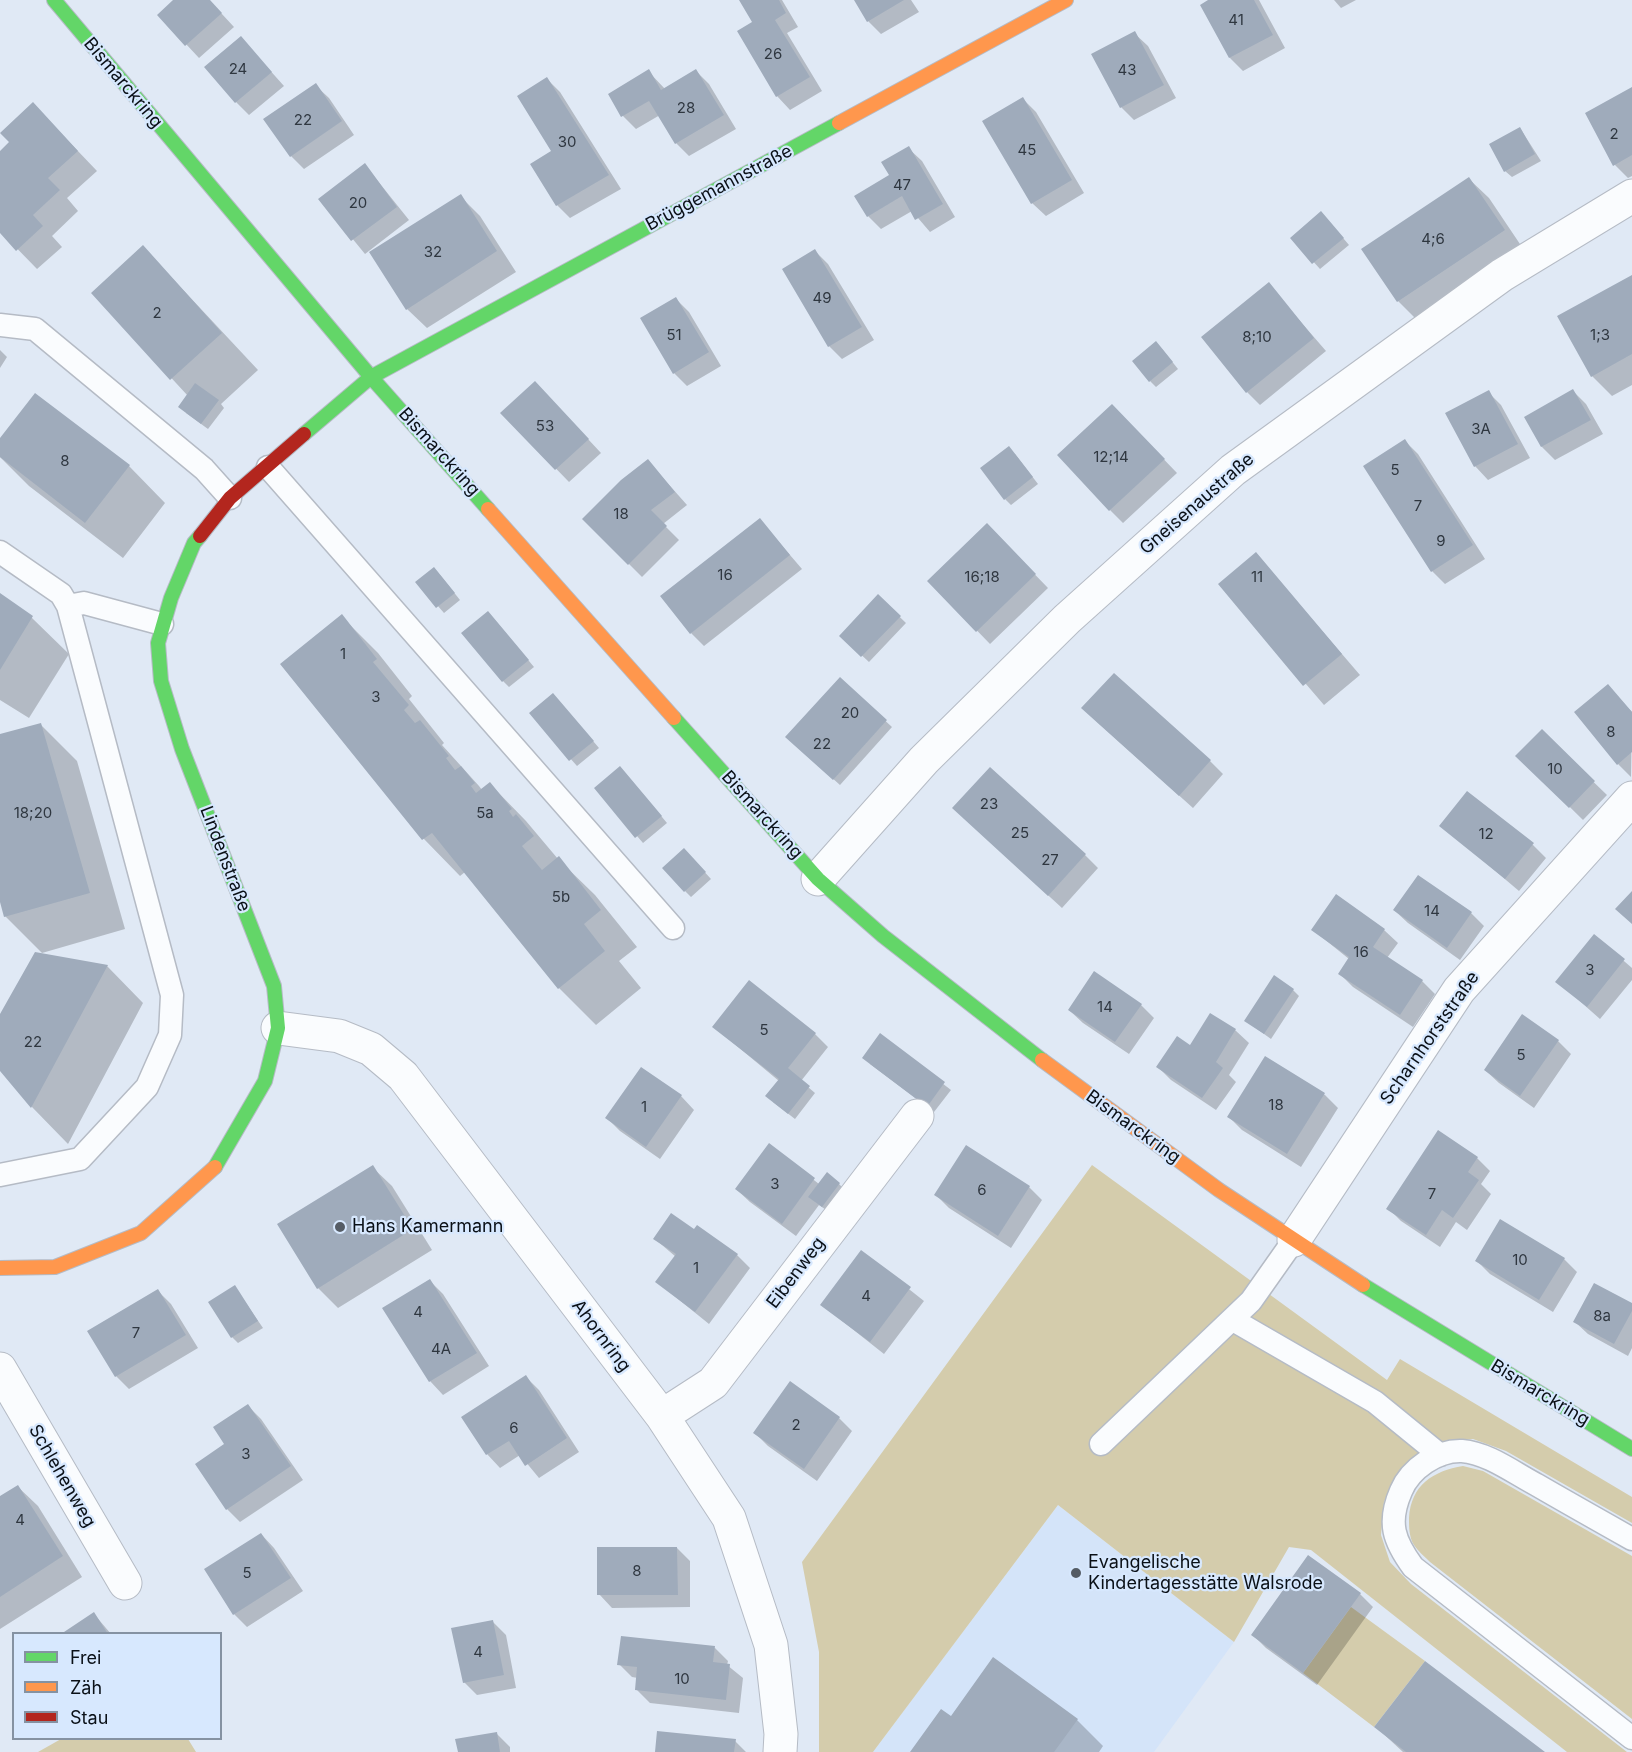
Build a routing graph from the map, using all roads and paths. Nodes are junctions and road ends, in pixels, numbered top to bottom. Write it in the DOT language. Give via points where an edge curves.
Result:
graph roads {
  1 [pos="54,0"];
  2 [pos="1066,0"];
  3 [pos="1632,196"];
  4 [pos="0,325"];
  5 [pos="371,376"];
  6 [pos="268,467"];
  7 [pos="230,498"];
  8 [pos="0,552"];
  9 [pos="68,606"];
  10 [pos="162,624"];
  11 [pos="1632,798"];
  12 [pos="818,879"];
  13 [pos="673,928"];
  14 [pos="278,1028"];
  15 [pos="916,1116"];
  16 [pos="0,1175"];
  17 [pos="1294,1240"];
  18 [pos="0,1268"];
  19 [pos="1233,1320"];
  20 [pos="0,1369"];
  21 [pos="662,1416"];
  22 [pos="1101,1444"];
  23 [pos="1632,1449"];
  24 [pos="1440,1455"];
  25 [pos="1632,1539"];
  26 [pos="125,1583"];
  27 [pos="1632,1738"];
  28 [pos="780,1752"];
  1 -- 5 [label="street, Bismarckring"];
  2 -- 5 [label="street, Brüggemannstraße"];
  3 -- 12 [label="street, Gneisenaustraße" via="1502,275 1233,470 1058,627 924,760"];
  4 -- 7 [label="lane" via="35,329 204,469"];
  5 -- 6 [label="street, Lindenstraße"];
  5 -- 12 [label="street, Bismarckring"];
  6 -- 7 [label="street, Lindenstraße"];
  6 -- 13 [label="lane"];
  7 -- 10 [label="street, Lindenstraße" via="194,543"];
  8 -- 9 [label="lane" via="61,594"];
  9 -- 10 [label="lane" via="84,603"];
  9 -- 16 [label="lane" via="172,995 170,1035 147,1087 80,1159"];
  10 -- 14 [label="street, Lindenstraße" via="158,643 161,681 182,749 274,986"];
  11 -- 17 [label="street, Scharnhorststraße" via="1459,990"];
  12 -- 17 [label="street, Bismarckring" via="997,1026 1219,1190"];
  14 -- 18 [label="street, Lindenstraße" via="265,1081 215,1167 141,1233 55,1267"];
  14 -- 21 [label="street, Ahornring" via="339,1036 371,1049 403,1076"];
  15 -- 21 [label="street, Eibenweg" via="713,1383"];
  17 -- 19 [label="lane" via="1263,1287"];
  17 -- 23 [label="street, Bismarckring"];
  19 -- 22 [label="lane"];
  19 -- 24 [label="lane" via="1375,1402"];
  20 -- 26 [label="street, Schlehenweg"];
  21 -- 28 [label="street, Ahornring" via="729,1518 771,1645"];
  24 -- 25 [label="lane" via="1462,1451 1494,1461"];
  24 -- 27 [label="lane" via="1426,1461 1405,1481 1396,1502 1393,1531 1398,1547 1413,1567"];
}
